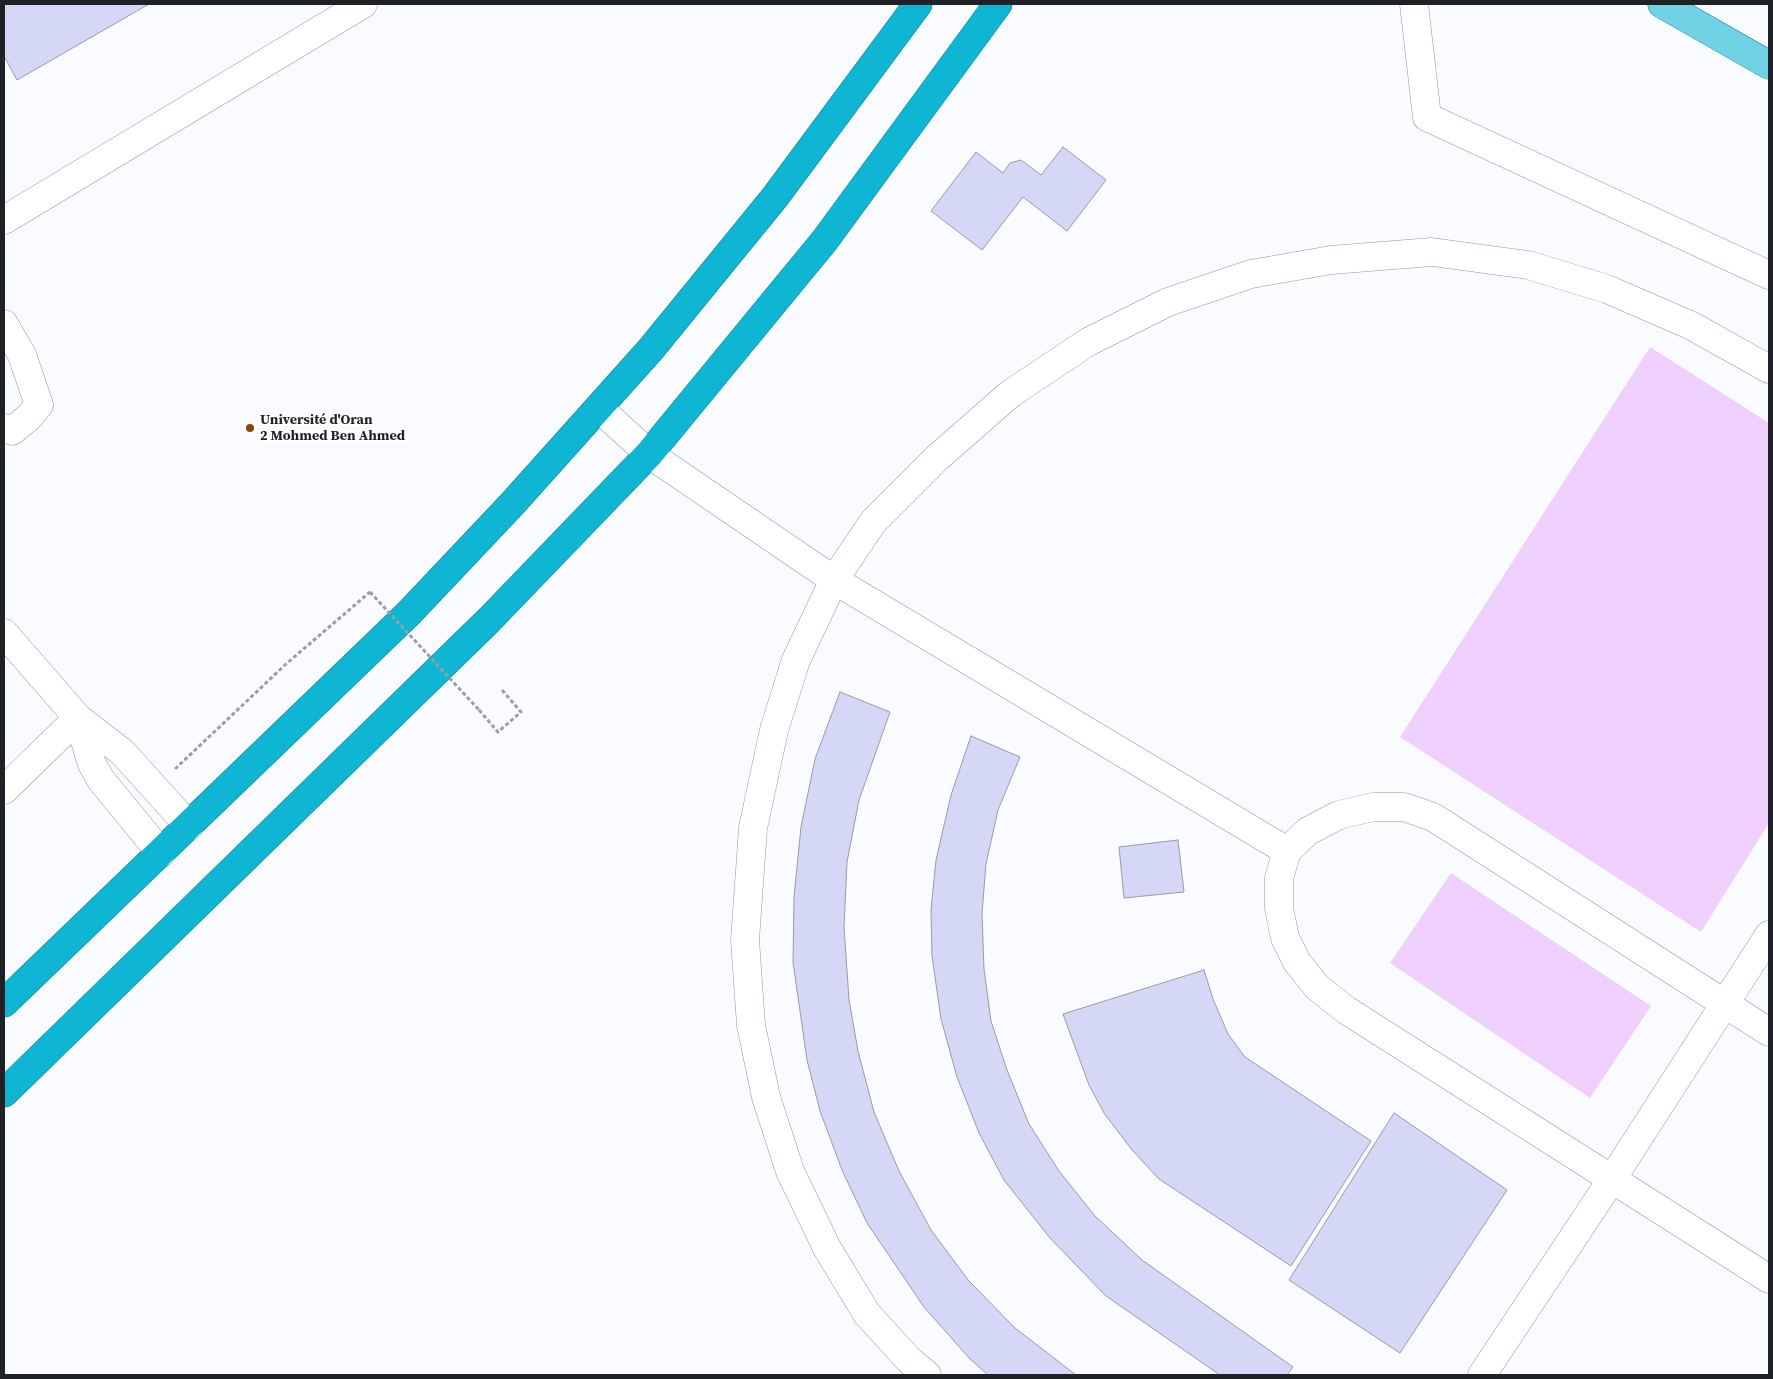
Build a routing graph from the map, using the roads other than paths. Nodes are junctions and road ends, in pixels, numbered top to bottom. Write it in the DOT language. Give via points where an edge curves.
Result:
graph roads {
  1 [pos="363,4"];
  2 [pos="918,4"];
  3 [pos="998,4"];
  4 [pos="1414,4"];
  5 [pos="1662,4"];
  6 [pos="1769,65"];
  7 [pos="4,220"];
  8 [pos="1769,275"];
  9 [pos="4,324"];
  10 [pos="1769,369"];
  11 [pos="598,408"];
  12 [pos="4,428"];
  13 [pos="649,454"];
  14 [pos="834,580"];
  15 [pos="4,633"];
  16 [pos="78,718"];
  17 [pos="4,790"];
  18 [pos="189,826"];
  19 [pos="1287,851"];
  20 [pos="161,853"];
  21 [pos="1769,935"];
  22 [pos="4,1002"];
  23 [pos="1725,1004"];
  24 [pos="1769,1032"];
  25 [pos="4,1093"];
  26 [pos="1612,1179"];
  27 [pos="1769,1279"];
  28 [pos="927,1375"];
  29 [pos="1482,1375"];
  1 -- 7 [label="lane"];
  2 -- 11 [label="highway" via="774,197 651,349"];
  3 -- 13 [label="highway" via="825,240"];
  4 -- 8 [label="lane" via="1428,116"];
  5 -- 6 [label="main road"];
  9 -- 12 [label="lane" via="22,355 39,404 12,431"];
  10 -- 14 [label="lane" via="1684,322 1607,289 1528,265 1432,252 1331,260 1251,274 1168,302 1088,342 1010,394 937,458 873,522"];
  11 -- 13 [label="lane"];
  11 -- 18 [label="highway" via="408,613"];
  13 -- 14 [label="lane"];
  13 -- 25 [label="highway" via="489,620"];
  14 -- 19 [label="lane"];
  14 -- 28 [label="lane" via="796,660 774,730 753,828 745,940 751,1025 766,1097 790,1171 827,1248 867,1314"];
  15 -- 16 [label="lane"];
  16 -- 17 [label="lane"];
  16 -- 18 [label="lane" via="122,752"];
  16 -- 20 [label="lane" via="92,764 101,780"];
  18 -- 20 [label="highway"];
  19 -- 23 [label="lane" via="1308,831 1339,815 1374,807 1404,807 1433,817"];
  19 -- 26 [label="lane" via="1279,878 1279,908 1285,938 1297,962 1317,987 1346,1010"];
  20 -- 22 [label="highway"];
  21 -- 23 [label="lane"];
  23 -- 24 [label="lane"];
  23 -- 26 [label="lane"];
  26 -- 27 [label="lane"];
  26 -- 29 [label="lane"];
}
